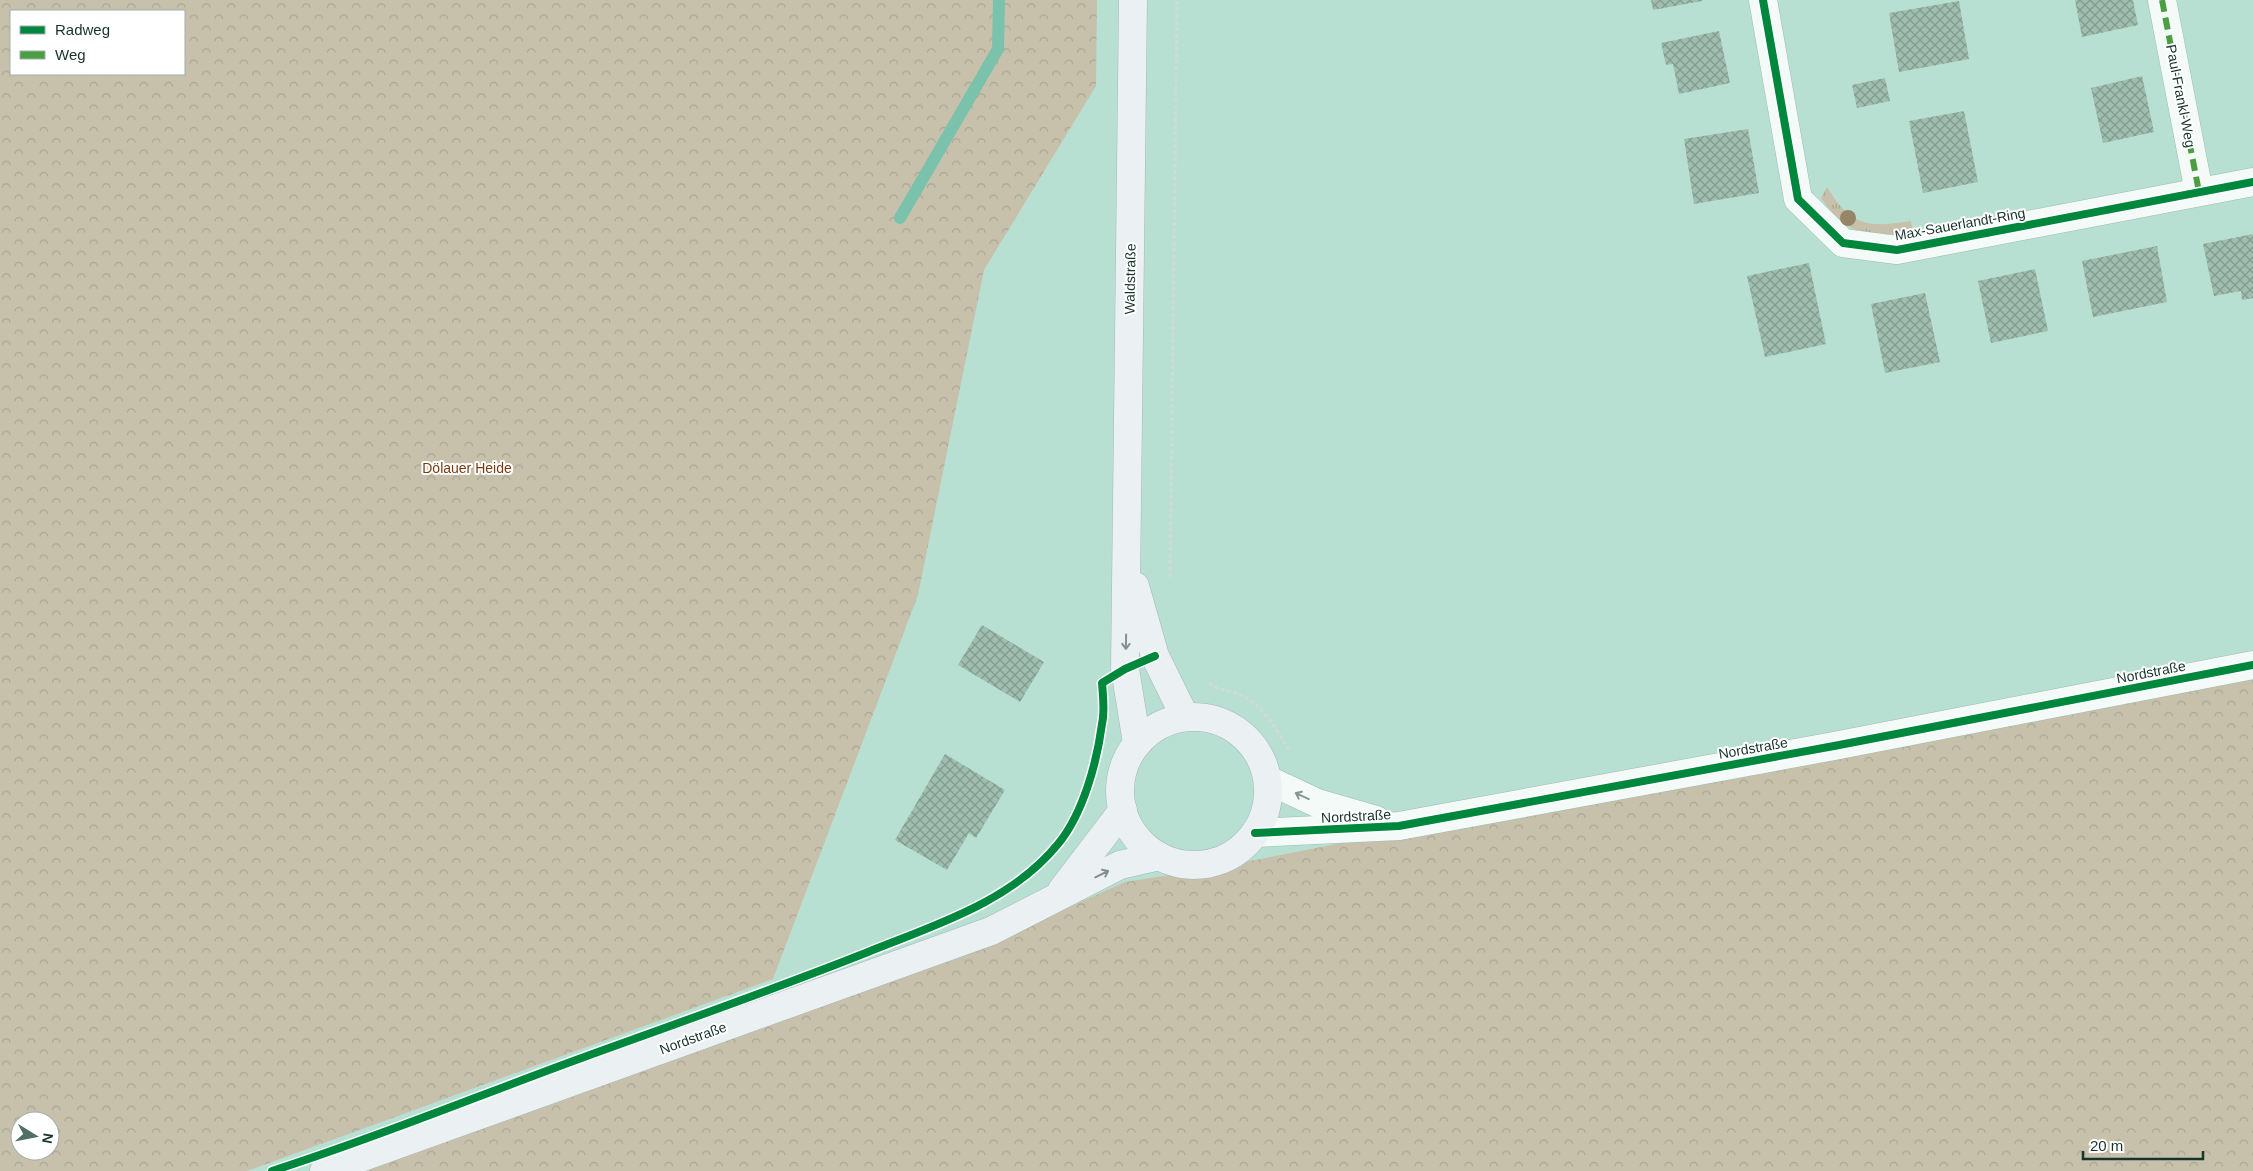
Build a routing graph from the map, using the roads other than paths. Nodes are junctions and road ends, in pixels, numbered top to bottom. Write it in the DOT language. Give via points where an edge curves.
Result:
graph roads {
  1 [pos="1133,0"];
  2 [pos="1763,0"];
  3 [pos="2162,0"];
  4 [pos="2253,182"];
  5 [pos="2199,192"];
  6 [pos="1127,558"];
  7 [pos="2253,665"];
  8 [pos="1185,717"];
  9 [pos="1137,743"];
  10 [pos="1268,780"];
  11 [pos="1123,810"];
  12 [pos="1399,826"];
  13 [pos="1255,833"];
  14 [pos="1159,856"];
  15 [pos="1058,896"];
  16 [pos="324,1171"];
  1 -- 6 [label="main road, Waldstraße"];
  2 -- 5 [label="street, Max-Sauerlandt-Ring" via="1798,199 1843,243 1897,250"];
  3 -- 5 [label="street, Paul-Frankl-Weg"];
  4 -- 5 [label="street, Max-Sauerlandt-Ring"];
  6 -- 8 [label="main road, Waldstraße" via="1155,656"];
  6 -- 9 [label="main road, Waldstraße, one-way" via="1125,669"];
  7 -- 12 [label="street, Nordstraße"];
  8 -- 9 [label="main road" via="1167,721"];
  8 -- 10 [label="main road" via="1208,718 1230,725 1248,739 1261,758"];
  9 -- 11 [label="main road" via="1126,764 1120,787"];
  12 -- 10 [label="street, Nordstraße, one-way" via="1317,803"];
  10 -- 13 [label="main road" via="1264,817"];
  11 -- 14 [label="main road" via="1130,829 1142,844"];
  11 -- 15 [label="main road, Nordstraße"];
  12 -- 13 [label="street, Nordstraße"];
  13 -- 14 [label="main road" via="1228,857 1212,863 1176,863"];
  15 -- 14 [label="main road, Nordstraße, one-way" via="1120,865"];
  15 -- 16 [label="main road, Nordstraße" via="991,931"];
}
